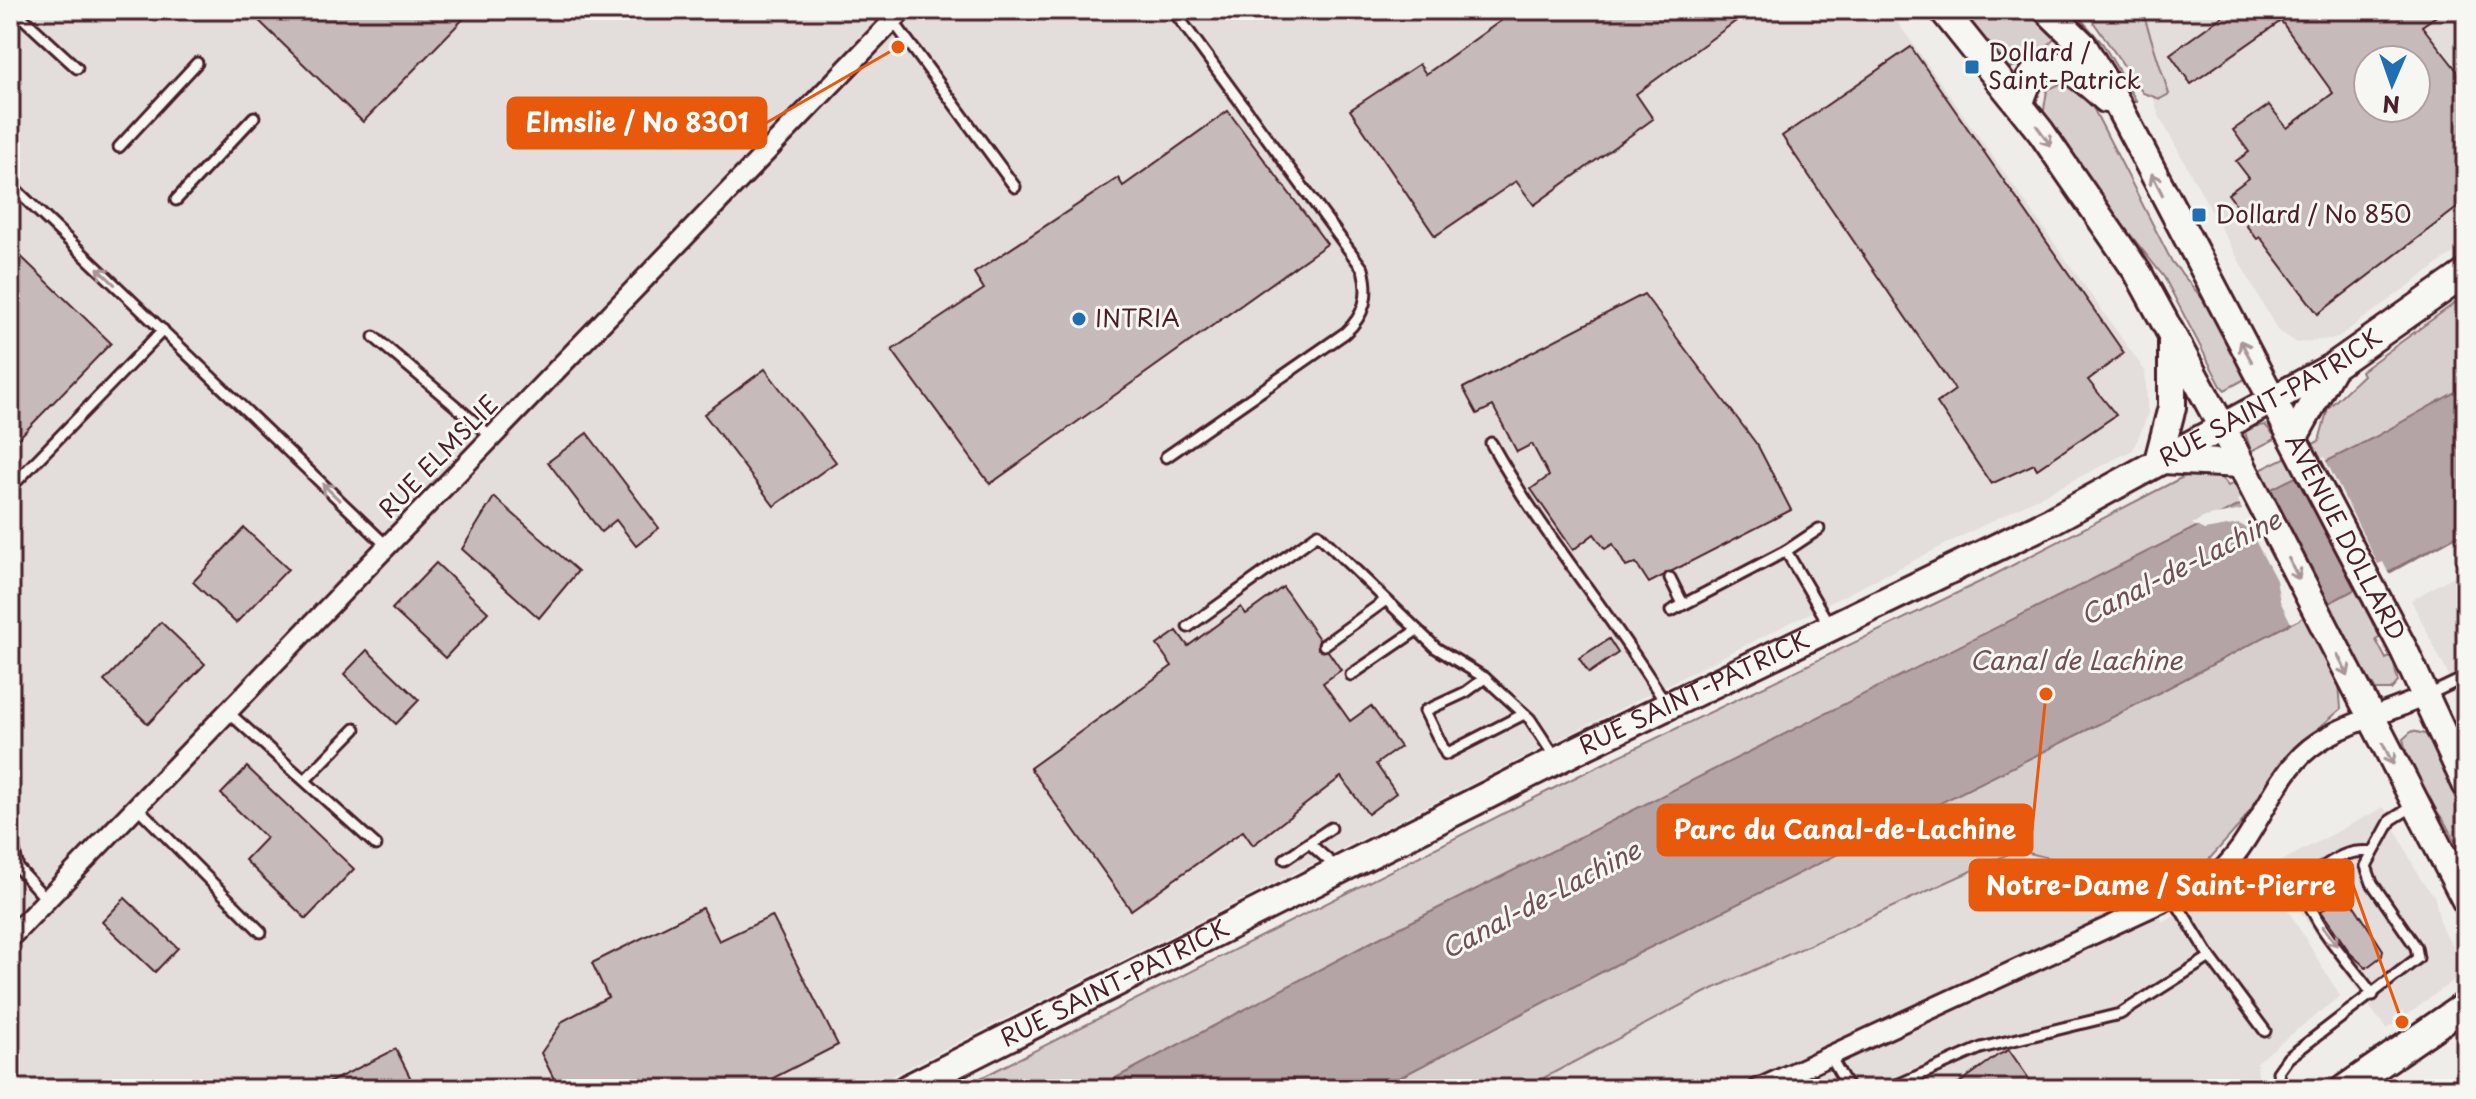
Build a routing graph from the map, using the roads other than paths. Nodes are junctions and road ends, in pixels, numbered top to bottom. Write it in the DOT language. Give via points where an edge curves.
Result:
graph roads {
  1 [pos="14,10"];
  2 [pos="1173,10"];
  3 [pos="1943,10"];
  4 [pos="2047,10"];
  5 [pos="898,15"];
  6 [pos="197,63"];
  7 [pos="77,68"];
  8 [pos="2020,104"];
  9 [pos="2120,113"];
  10 [pos="254,117"];
  11 [pos="119,147"];
  12 [pos="10,184"];
  13 [pos="1015,187"];
  14 [pos="176,200"];
  15 [pos="2466,273"];
  16 [pos="163,330"];
  17 [pos="2172,334"];
  18 [pos="374,337"];
  19 [pos="2334,366"];
  20 [pos="2272,398"];
  21 [pos="2221,425"];
  22 [pos="492,437"];
  23 [pos="1491,443"];
  24 [pos="2297,444"];
  25 [pos="1166,457"];
  26 [pos="2158,461"];
  27 [pos="2244,470"];
  28 [pos="10,488"];
  29 [pos="1819,529"];
  30 [pos="387,546"];
  31 [pos="1786,551"];
  32 [pos="1670,578"];
  33 [pos="1386,600"];
  34 [pos="1683,604"];
  35 [pos="1671,611"];
  36 [pos="1188,627"];
  37 [pos="1832,629"];
  38 [pos="1417,630"];
  39 [pos="1324,645"];
  40 [pos="1351,675"];
  41 [pos="2466,677"];
  42 [pos="1485,678"];
  43 [pos="2425,696"];
  44 [pos="1668,707"];
  45 [pos="228,712"];
  46 [pos="1524,714"];
  47 [pos="2371,719"];
  48 [pos="355,729"];
  49 [pos="1557,760"];
  50 [pos="306,779"];
  51 [pos="2466,784"];
  52 [pos="2415,805"];
  53 [pos="137,807"];
  54 [pos="1331,828"];
  55 [pos="10,833"];
  56 [pos="1309,843"];
  57 [pos="376,845"];
  58 [pos="2371,852"];
  59 [pos="1285,859"];
  60 [pos="1338,871"];
  61 [pos="2174,899"];
  62 [pos="47,900"];
  63 [pos="2466,901"];
  64 [pos="261,932"];
  65 [pos="10,938"];
  66 [pos="2210,957"];
  67 [pos="2373,995"];
  68 [pos="2466,1005"];
  69 [pos="2265,1031"];
  70 [pos="1830,1056"];
  71 [pos="906,1089"];
  72 [pos="1758,1089"];
  73 [pos="1849,1089"];
  74 [pos="1888,1089"];
  75 [pos="2283,1089"];
  76 [pos="2344,1089"];
  1 -- 7 [label="lane"];
  2 -- 25 [label="lane" via="1363,269 1367,283 1362,314 1345,333"];
  3 -- 8 [label="main road"];
  4 -- 9 [label="main road, AVENUE DOLLARD" via="2082,44"];
  5 -- 13 [label="lane"];
  5 -- 22 [label="street, RUE ELMSLIE"];
  6 -- 11 [label="lane"];
  8 -- 9 [label="main road" via="2033,73 2062,65 2077,72"];
  8 -- 17 [label="main road, one-way" via="2125,252"];
  20 -- 9 [label="main road, AVENUE DOLLARD, one-way"];
  10 -- 14 [label="lane"];
  16 -- 12 [label="lane, one-way"];
  15 -- 19 [label="main road, RUE SAINT-PATRICK"];
  16 -- 28 [label="lane"];
  30 -- 16 [label="lane, one-way"];
  17 -- 21 [label="main road"];
  17 -- 26 [label="main road" via="2173,399"];
  18 -- 22 [label="lane"];
  19 -- 20 [label="main road, RUE SAINT-PATRICK"];
  19 -- 24 [label="main road"];
  20 -- 21 [label="main road, RUE SAINT-PATRICK"];
  20 -- 24 [label="main road, AVENUE DOLLARD"];
  21 -- 26 [label="main road, RUE SAINT-PATRICK"];
  21 -- 27 [label="main road"];
  22 -- 30 [label="street, RUE ELMSLIE"];
  23 -- 44 [label="lane"];
  24 -- 43 [label="main road, AVENUE DOLLARD"];
  26 -- 27 [label="main road"];
  26 -- 37 [label="main road, RUE SAINT-PATRICK" via="2043,525"];
  27 -- 47 [label="main road, one-way"];
  29 -- 31 [label="lane"];
  30 -- 45 [label="street, RUE ELMSLIE"];
  31 -- 34 [label="lane"];
  31 -- 37 [label="lane"];
  32 -- 34 [label="lane"];
  33 -- 36 [label="lane" via="1318,534"];
  33 -- 38 [label="lane"];
  33 -- 39 [label="lane"];
  34 -- 35 [label="lane"];
  37 -- 44 [label="main road, RUE SAINT-PATRICK"];
  38 -- 40 [label="lane"];
  38 -- 42 [label="lane"];
  41 -- 43 [label="lane"];
  42 -- 46 [label="lane"];
  42 -- 46 [label="lane" via="1425,711 1446,754"];
  43 -- 47 [label="street"];
  43 -- 51 [label="main road, AVENUE DOLLARD"];
  44 -- 49 [label="main road, RUE SAINT-PATRICK"];
  45 -- 50 [label="lane"];
  45 -- 53 [label="street, RUE ELMSLIE"];
  46 -- 49 [label="lane"];
  47 -- 52 [label="main road, one-way"];
  47 -- 61 [label="street" via="2305,753 2229,864"];
  48 -- 50 [label="lane"];
  49 -- 60 [label="main road, RUE SAINT-PATRICK"];
  50 -- 57 [label="lane"];
  52 -- 58 [label="lane" via="2391,820"];
  52 -- 63 [label="main road"];
  53 -- 62 [label="street, RUE ELMSLIE"];
  53 -- 64 [label="lane"];
  54 -- 56 [label="lane"];
  55 -- 62 [label="lane" via="22,876"];
  56 -- 59 [label="lane"];
  56 -- 60 [label="lane"];
  58 -- 67 [label="lane" via="2367,875 2418,953 2413,965"];
  58 -- 67 [label="lane, one-way" via="2353,851 2336,859 2312,876 2307,894 2317,918"];
  60 -- 71 [label="main road, RUE SAINT-PATRICK"];
  61 -- 66 [label="lane"];
  61 -- 70 [label="street"];
  62 -- 65 [label="street, RUE ELMSLIE"];
  66 -- 69 [label="lane"];
  66 -- 74 [label="lane" via="2120,1014 1981,1048"];
  67 -- 75 [label="lane" via="2288,1058 2278,1072"];
  68 -- 76 [label="main road"];
  70 -- 72 [label="street"];
  70 -- 73 [label="lane"];
}
